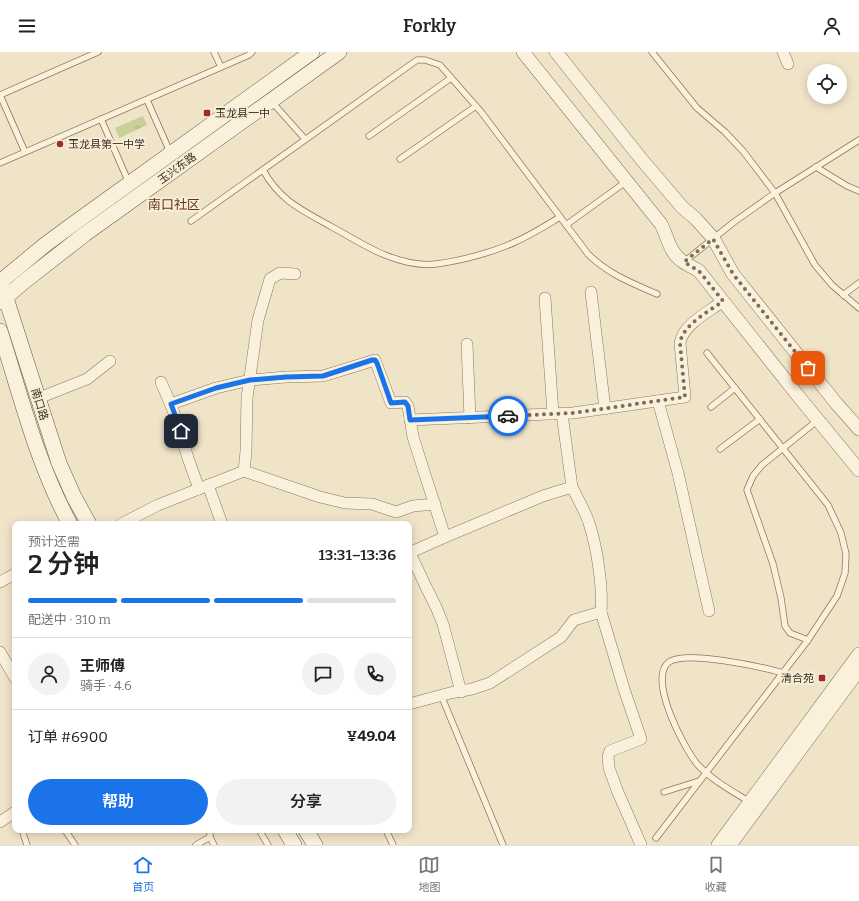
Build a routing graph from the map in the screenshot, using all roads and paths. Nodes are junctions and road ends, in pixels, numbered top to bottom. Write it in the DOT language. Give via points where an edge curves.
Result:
graph roads {
  1 [pos="98,52"];
  2 [pos="214,52"];
  3 [pos="252,52"];
  4 [pos="312,52"];
  5 [pos="339,52"];
  6 [pos="523,52"];
  7 [pos="556,52"];
  8 [pos="652,52"];
  9 [pos="783,52"];
  10 [pos="788,64"];
  11 [pos="221,68"];
  12 [pos="451,78"];
  13 [pos="0,95"];
  14 [pos="147,100"];
  15 [pos="271,101"];
  16 [pos="476,106"];
  17 [pos="101,119"];
  18 [pos="369,136"];
  19 [pos="305,139"];
  20 [pos="859,140"];
  21 [pos="25,152"];
  22 [pos="171,154"];
  23 [pos="400,159"];
  24 [pos="0,163"];
  25 [pos="816,167"];
  26 [pos="262,170"];
  27 [pos="627,181"];
  28 [pos="129,184"];
  29 [pos="859,191"];
  30 [pos="775,193"];
  31 [pos="560,217"];
  32 [pos="191,221"];
  33 [pos="566,225"];
  34 [pos="713,239"];
  35 [pos="684,262"];
  36 [pos="295,274"];
  37 [pos="0,282"];
  38 [pos="859,283"];
  39 [pos="591,292"];
  40 [pos="657,294"];
  41 [pos="844,295"];
  42 [pos="545,298"];
  43 [pos="3,300"];
  44 [pos="723,301"];
  45 [pos="859,308"];
  46 [pos="0,331"];
  47 [pos="467,344"];
  48 [pos="707,353"];
  49 [pos="110,361"];
  50 [pos="250,380"];
  51 [pos="161,382"];
  52 [pos="735,388"];
  53 [pos="39,398"];
  54 [pos="658,401"];
  55 [pos="171,404"];
  56 [pos="711,407"];
  57 [pos="605,409"];
  58 [pos="557,414"];
  59 [pos="470,418"];
  60 [pos="760,419"];
  61 [pos="410,420"];
  62 [pos="818,420"];
  63 [pos="859,429"];
  64 [pos="782,448"];
  65 [pos="720,450"];
  66 [pos="859,470"];
  67 [pos="244,471"];
  68 [pos="204,487"];
  69 [pos="572,487"];
  70 [pos="435,504"];
  71 [pos="68,521"];
  72 [pos="87,521"];
  73 [pos="127,521"];
  74 [pos="221,521"];
  75 [pos="445,537"];
  76 [pos="412,552"];
  77 [pos="412,557"];
  78 [pos="12,576"];
  79 [pos="0,582"];
  80 [pos="709,611"];
  81 [pos="601,612"];
  82 [pos="808,640"];
  83 [pos="0,652"];
  84 [pos="859,654"];
  85 [pos="859,670"];
  86 [pos="12,673"];
  87 [pos="783,673"];
  88 [pos="461,692"];
  89 [pos="441,695"];
  90 [pos="412,703"];
  91 [pos="706,773"];
  92 [pos="700,781"];
  93 [pos="664,792"];
  94 [pos="750,802"];
  95 [pos="12,816"];
  96 [pos="0,822"];
  97 [pos="23,833"];
  98 [pos="67,833"];
  99 [pos="210,833"];
  100 [pos="261,833"];
  101 [pos="286,833"];
  102 [pos="308,833"];
  103 [pos="387,833"];
  104 [pos="210,837"];
  105 [pos="656,838"];
  106 [pos="27,845"];
  107 [pos="75,845"];
  108 [pos="196,845"];
  109 [pos="214,845"];
  110 [pos="268,845"];
  111 [pos="294,845"];
  112 [pos="315,845"];
  113 [pos="393,845"];
  114 [pos="503,845"];
  115 [pos="641,845"];
  116 [pos="718,845"];
  117 [pos="730,845"];
  1 -- 13 [label="lane"];
  2 -- 11 [label="lane"];
  3 -- 11 [label="lane"];
  4 -- 22 [label="main road, 玉兴东路"];
  5 -- 15 [label="main road, 玉兴东路"];
  6 -- 27 [label="street"];
  7 -- 34 [label="street" via="642,160"];
  8 -- 30 [label="lane" via="697,108 734,140"];
  9 -- 10 [label="street"];
  11 -- 14 [label="lane"];
  12 -- 16 [label="lane"];
  12 -- 18 [label="lane"];
  12 -- 19 [label="lane" via="440,65 417,60"];
  13 -- 21 [label="lane"];
  14 -- 17 [label="lane"];
  14 -- 22 [label="lane"];
  15 -- 19 [label="lane"];
  15 -- 43 [label="main road, 玉兴东路" via="55,256"];
  16 -- 23 [label="lane"];
  16 -- 31 [label="lane"];
  17 -- 21 [label="lane"];
  17 -- 28 [label="lane"];
  19 -- 26 [label="lane"];
  20 -- 25 [label="lane"];
  21 -- 24 [label="lane"];
  22 -- 28 [label="main road, 玉兴东路"];
  25 -- 29 [label="lane"];
  25 -- 30 [label="lane"];
  26 -- 31 [label="lane" via="274,188 297,207 374,250 398,260 435,264 487,252 514,243"];
  26 -- 32 [label="lane"];
  27 -- 33 [label="lane"];
  27 -- 35 [label="street" via="661,224 675,255"];
  28 -- 37 [label="main road, 玉兴东路" via="46,244"];
  30 -- 34 [label="lane"];
  30 -- 41 [label="lane" via="815,265"];
  31 -- 33 [label="lane"];
  33 -- 40 [label="lane" via="588,254 600,265 616,276"];
  34 -- 35 [label="lane"];
  34 -- 63 [label="street" via="733,274"];
  35 -- 44 [label="street" via="699,271"];
  36 -- 50 [label="street" via="280,273 270,279 258,320"];
  37 -- 43 [label="main road, 南口路"];
  38 -- 41 [label="lane"];
  39 -- 57 [label="street"];
  41 -- 45 [label="lane"];
  42 -- 58 [label="street"];
  43 -- 53 [label="main road, 南口路"];
  44 -- 54 [label="street" via="688,326 682,334 680,343 685,397"];
  44 -- 62 [label="street"];
  46 -- 71 [label="main road, 南口路" via="44,468"];
  47 -- 59 [label="street"];
  48 -- 52 [label="lane"];
  49 -- 53 [label="street" via="87,379"];
  50 -- 55 [label="street" via="216,388"];
  50 -- 61 [label="street" via="323,376 375,360 391,403 405,402"];
  50 -- 67 [label="street"];
  51 -- 55 [label="street"];
  52 -- 56 [label="lane"];
  52 -- 60 [label="lane"];
  53 -- 72 [label="main road, 南口路" via="62,468"];
  54 -- 57 [label="street"];
  54 -- 80 [label="street" via="678,473"];
  55 -- 68 [label="street"];
  57 -- 58 [label="street"];
  58 -- 59 [label="street"];
  58 -- 69 [label="street"];
  59 -- 61 [label="street"];
  60 -- 64 [label="lane"];
  60 -- 65 [label="lane"];
  61 -- 70 [label="street"];
  62 -- 64 [label="lane"];
  62 -- 66 [label="street"];
  64 -- 82 [label="lane" via="833,514 846,554 845,573 837,596"];
  64 -- 82 [label="lane" via="757,470 747,490 773,564 785,626 790,633"];
  67 -- 68 [label="street"];
  67 -- 70 [label="street" via="320,498 345,504 372,504 396,512 413,506"];
  68 -- 73 [label="street" via="158,505"];
  68 -- 74 [label="street"];
  69 -- 75 [label="street"];
  69 -- 81 [label="street" via="589,523 602,602"];
  70 -- 75 [label="street"];
  75 -- 76 [label="street"];
  77 -- 88 [label="street" via="443,624"];
  78 -- 79 [label="street"];
  81 -- 88 [label="street" via="574,620 561,637 490,683"];
  81 -- 115 [label="street" via="641,739 610,752 608,762"];
  82 -- 87 [label="lane"];
  83 -- 86 [label="street"];
  84 -- 94 [label="street"];
  85 -- 117 [label="street"];
  87 -- 91 [label="lane"];
  87 -- 91 [label="lane" via="711,659 677,659 668,662 661,679 670,713 689,753"];
  88 -- 89 [label="street"];
  89 -- 90 [label="street"];
  89 -- 114 [label="lane"];
  91 -- 92 [label="lane"];
  91 -- 94 [label="lane"];
  92 -- 93 [label="lane"];
  92 -- 105 [label="lane"];
  94 -- 116 [label="street"];
  95 -- 96 [label="street"];
  97 -- 106 [label="lane"];
  98 -- 107 [label="lane"];
  99 -- 104 [label="lane"];
  100 -- 110 [label="lane"];
  101 -- 111 [label="main road"];
  102 -- 112 [label="main road"];
  103 -- 113 [label="lane"];
  104 -- 108 [label="lane"];
  104 -- 109 [label="lane"];
}
